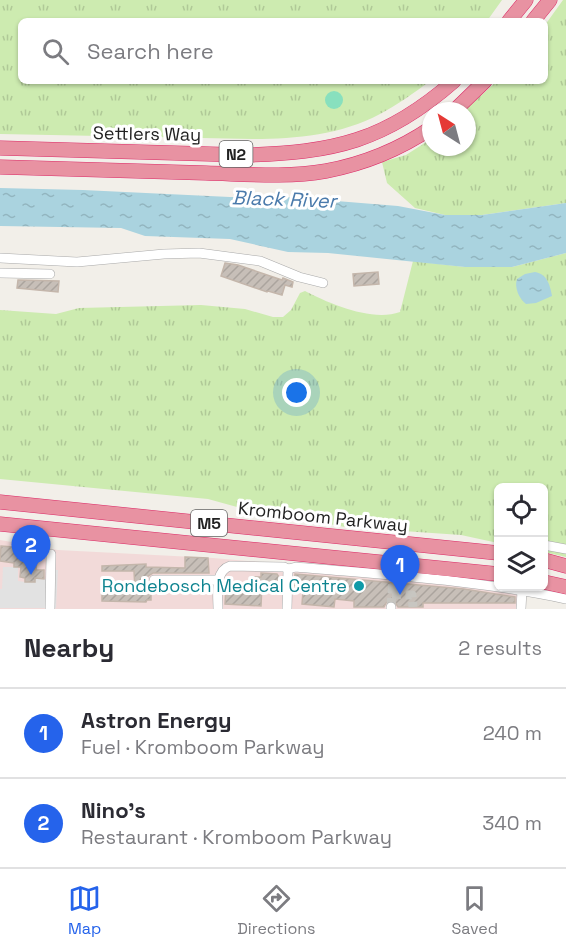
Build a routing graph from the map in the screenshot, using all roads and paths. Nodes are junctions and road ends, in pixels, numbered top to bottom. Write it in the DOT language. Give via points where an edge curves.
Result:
graph roads {
  1 [pos="526,0"];
  2 [pos="550,0"];
  3 [pos="511,18"];
  4 [pos="535,18"];
  5 [pos="450,84"];
  6 [pos="481,84"];
  7 [pos="463,102"];
  8 [pos="422,134"];
  9 [pos="0,148"];
  10 [pos="0,167"];
  11 [pos="0,258"];
  12 [pos="0,273"];
  13 [pos="50,274"];
  14 [pos="323,283"];
  15 [pos="0,502"];
  16 [pos="0,524"];
  17 [pos="548,546"];
  18 [pos="566,549"];
  19 [pos="494,553"];
  20 [pos="51,554"];
  21 [pos="548,561"];
  22 [pos="566,566"];
  23 [pos="288,569"];
  24 [pos="494,574"];
  25 [pos="154,580"];
  26 [pos="219,580"];
  27 [pos="548,583"];
  28 [pos="494,586"];
  29 [pos="566,587"];
  30 [pos="522,591"];
  31 [pos="527,591"];
  32 [pos="566,599"];
  33 [pos="50,609"];
  34 [pos="218,609"];
  35 [pos="287,609"];
  36 [pos="521,609"];
  1 -- 3 [label="highway"];
  2 -- 4 [label="highway"];
  5 -- 9 [label="highway, Settlers Way / N2" via="405,118 347,144 321,150 244,155"];
  6 -- 7 [label="highway"];
  8 -- 10 [label="highway, Settlers Way / N2" via="356,164 290,174"];
  11 -- 14 [label="lane" via="77,262 199,253 260,261"];
  12 -- 13 [label="lane"];
  15 -- 19 [label="highway, Kromboom Parkway / M5"];
  16 -- 24 [label="highway, M5"];
  17 -- 18 [label="lane"];
  20 -- 33 [label="lane"];
  21 -- 22 [label="highway"];
  23 -- 26 [label="lane" via="230,566 222,570"];
  23 -- 28 [label="lane" via="425,577"];
  23 -- 35 [label="lane"];
  25 -- 26 [label="lane"];
  26 -- 34 [label="lane"];
  27 -- 29 [label="highway"];
  30 -- 36 [label="lane"];
  31 -- 32 [label="lane"];
}
